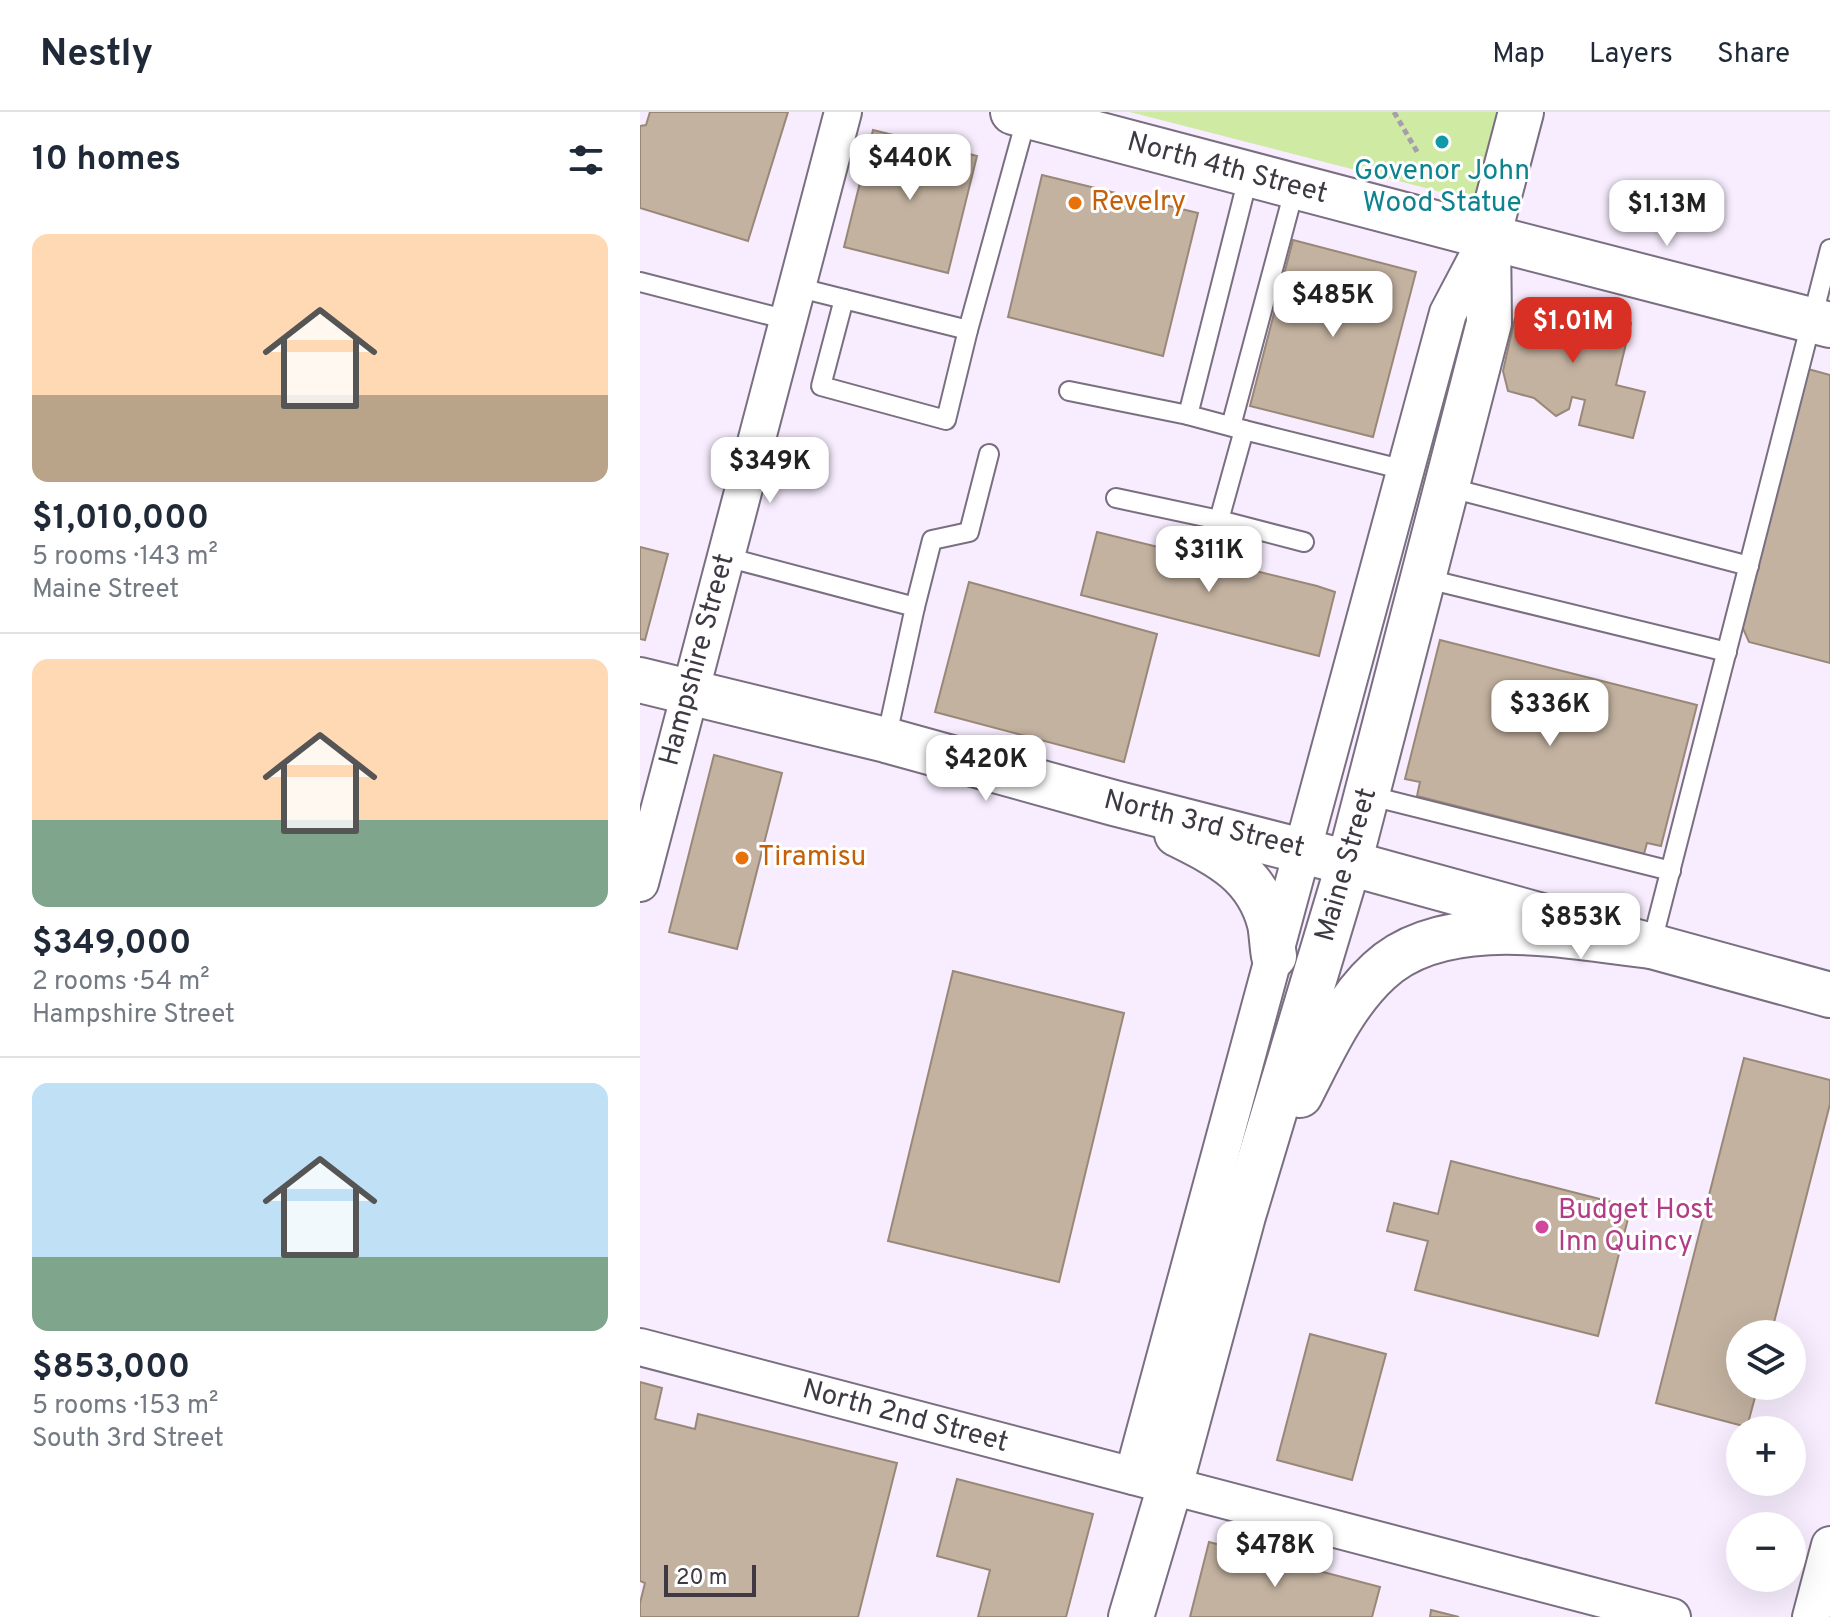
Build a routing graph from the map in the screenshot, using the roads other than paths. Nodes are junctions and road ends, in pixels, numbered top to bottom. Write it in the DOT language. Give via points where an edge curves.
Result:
graph roads {
  1 [pos="843,112"];
  2 [pos="1521,112"];
  3 [pos="1020,114"];
  4 [pos="1249,174"];
  5 [pos="1295,187"];
  6 [pos="1488,237"];
  7 [pos="1830,249"];
  8 [pos="640,282"];
  9 [pos="844,299"];
  10 [pos="792,303"];
  11 [pos="1821,322"];
  12 [pos="968,330"];
  13 [pos="1069,391"];
  14 [pos="1188,415"];
  15 [pos="1237,428"];
  16 [pos="989,454"];
  17 [pos="1405,470"];
  18 [pos="1447,487"];
  19 [pos="1116,498"];
  20 [pos="1219,520"];
  21 [pos="1304,542"];
  22 [pos="726,557"];
  23 [pos="1749,566"];
  24 [pos="1423,578"];
  25 [pos="915,607"];
  26 [pos="1727,652"];
  27 [pos="640,680"];
  28 [pos="690,693"];
  29 [pos="886,740"];
  30 [pos="1367,795"];
  31 [pos="1114,803"];
  32 [pos="1301,850"];
  33 [pos="1349,863"];
  34 [pos="1671,871"];
  35 [pos="640,883"];
  36 [pos="1651,946"];
  37 [pos="1274,956"];
  38 [pos="1830,995"];
  39 [pos="1243,1216"];
  40 [pos="640,1347"];
  41 [pos="1152,1481"];
  42 [pos="1830,1545"];
  43 [pos="1131,1617"];
  44 [pos="1672,1617"];
  45 [pos="1811,1617"];
  1 -- 10 [label="street, Hampshire Street"];
  2 -- 6 [label="main road, Maine Street"];
  3 -- 4 [label="main road, North 4th Street"];
  3 -- 12 [label="lane"];
  4 -- 5 [label="main road, North 4th Street"];
  4 -- 14 [label="lane"];
  5 -- 6 [label="main road, North 4th Street"];
  5 -- 15 [label="lane"];
  6 -- 11 [label="main road, North 4th Street"];
  6 -- 17 [label="street, Maine Street" via="1448,313"];
  6 -- 18 [label="main road, Maine Street" via="1489,323"];
  7 -- 11 [label="lane"];
  8 -- 10 [label="lane"];
  9 -- 10 [label="lane"];
  9 -- 12 [label="lane"];
  9 -- 12 [label="lane" via="821,386 946,420"];
  10 -- 22 [label="street, Hampshire Street"];
  11 -- 23 [label="lane"];
  13 -- 14 [label="lane"];
  14 -- 15 [label="lane"];
  15 -- 17 [label="lane"];
  15 -- 20 [label="lane"];
  16 -- 25 [label="lane" via="969,532 932,540"];
  17 -- 32 [label="street, Maine Street"];
  18 -- 23 [label="lane"];
  18 -- 24 [label="main road, Maine Street"];
  19 -- 20 [label="lane"];
  20 -- 21 [label="lane"];
  22 -- 25 [label="lane"];
  22 -- 28 [label="street, Hampshire Street"];
  23 -- 26 [label="lane"];
  24 -- 26 [label="lane"];
  24 -- 30 [label="main road, Maine Street"];
  25 -- 29 [label="lane"];
  26 -- 34 [label="lane"];
  27 -- 28 [label="main road, North 3rd Street"];
  28 -- 29 [label="main road, North 3rd Street"];
  28 -- 35 [label="street, Hampshire Street"];
  29 -- 31 [label="main road, North 3rd Street"];
  30 -- 33 [label="main road, Maine Street"];
  30 -- 34 [label="lane"];
  31 -- 32 [label="main road, North 3rd Street"];
  31 -- 37 [label="main road" via="1217,854 1241,872 1258,893"];
  32 -- 33 [label="main road, North 3rd Street"];
  32 -- 37 [label="street, Maine Street"];
  33 -- 36 [label="main road, North 3rd Street"];
  33 -- 39 [label="main road, Maine Street"];
  34 -- 36 [label="lane"];
  36 -- 38 [label="main road"];
  36 -- 39 [label="main road" via="1526,933 1465,933 1405,952 1357,995 1326,1044"];
  37 -- 41 [label="street, Maine Street"];
  39 -- 41 [label="main road, Maine Street"];
  40 -- 41 [label="street, North 2nd Street"];
  41 -- 43 [label="main road"];
  41 -- 44 [label="street, North 2nd Street"];
  42 -- 45 [label="street"];
}
